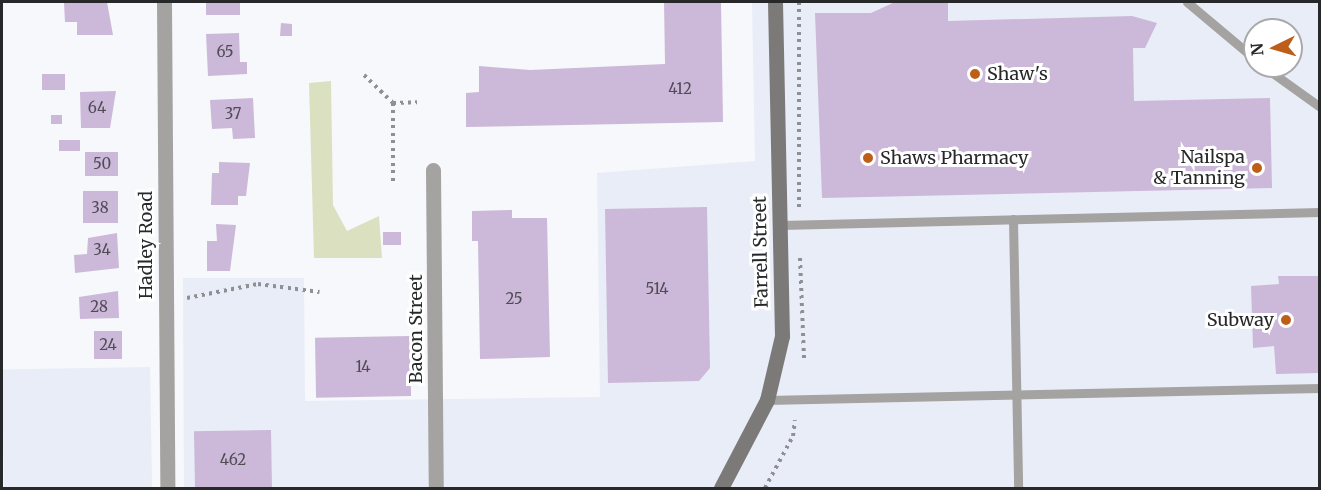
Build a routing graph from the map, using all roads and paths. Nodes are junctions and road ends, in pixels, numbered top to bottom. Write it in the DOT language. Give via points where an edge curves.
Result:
graph roads {
  1 [pos="164,2"];
  2 [pos="776,2"];
  3 [pos="799,2"];
  4 [pos="1187,2"];
  5 [pos="1243,49"];
  6 [pos="364,75"];
  7 [pos="1280,78"];
  8 [pos="417,102"];
  9 [pos="393,103"];
  10 [pos="1320,107"];
  11 [pos="433,170"];
  12 [pos="393,183"];
  13 [pos="799,202"];
  14 [pos="1320,212"];
  15 [pos="1013,219"];
  16 [pos="781,225"];
  17 [pos="800,255"];
  18 [pos="319,292"];
  19 [pos="187,298"];
  20 [pos="804,359"];
  21 [pos="1320,388"];
  22 [pos="1016,395"];
  23 [pos="767,400"];
  24 [pos="795,420"];
  25 [pos="167,489"];
  26 [pos="436,489"];
  27 [pos="721,489"];
  28 [pos="765,489"];
  29 [pos="1018,489"];
  1 -- 25 [label="street, Hadley Road"];
  2 -- 16 [label="street, Farrell Street"];
  3 -- 13 [label="path"];
  4 -- 5 [label="lane"];
  6 -- 9 [label="path"];
  7 -- 10 [label="lane"];
  8 -- 9 [label="path"];
  9 -- 12 [label="path"];
  11 -- 26 [label="street, Bacon Street"];
  14 -- 15 [label="lane"];
  15 -- 16 [label="lane"];
  15 -- 22 [label="lane"];
  16 -- 23 [label="street, Farrell Street" via="782,336"];
  17 -- 20 [label="path"];
  18 -- 19 [label="path" via="258,284"];
  21 -- 22 [label="lane"];
  22 -- 23 [label="lane"];
  22 -- 29 [label="lane"];
  23 -- 27 [label="street, Farrell Street"];
  24 -- 28 [label="path" via="793,436"];
}
